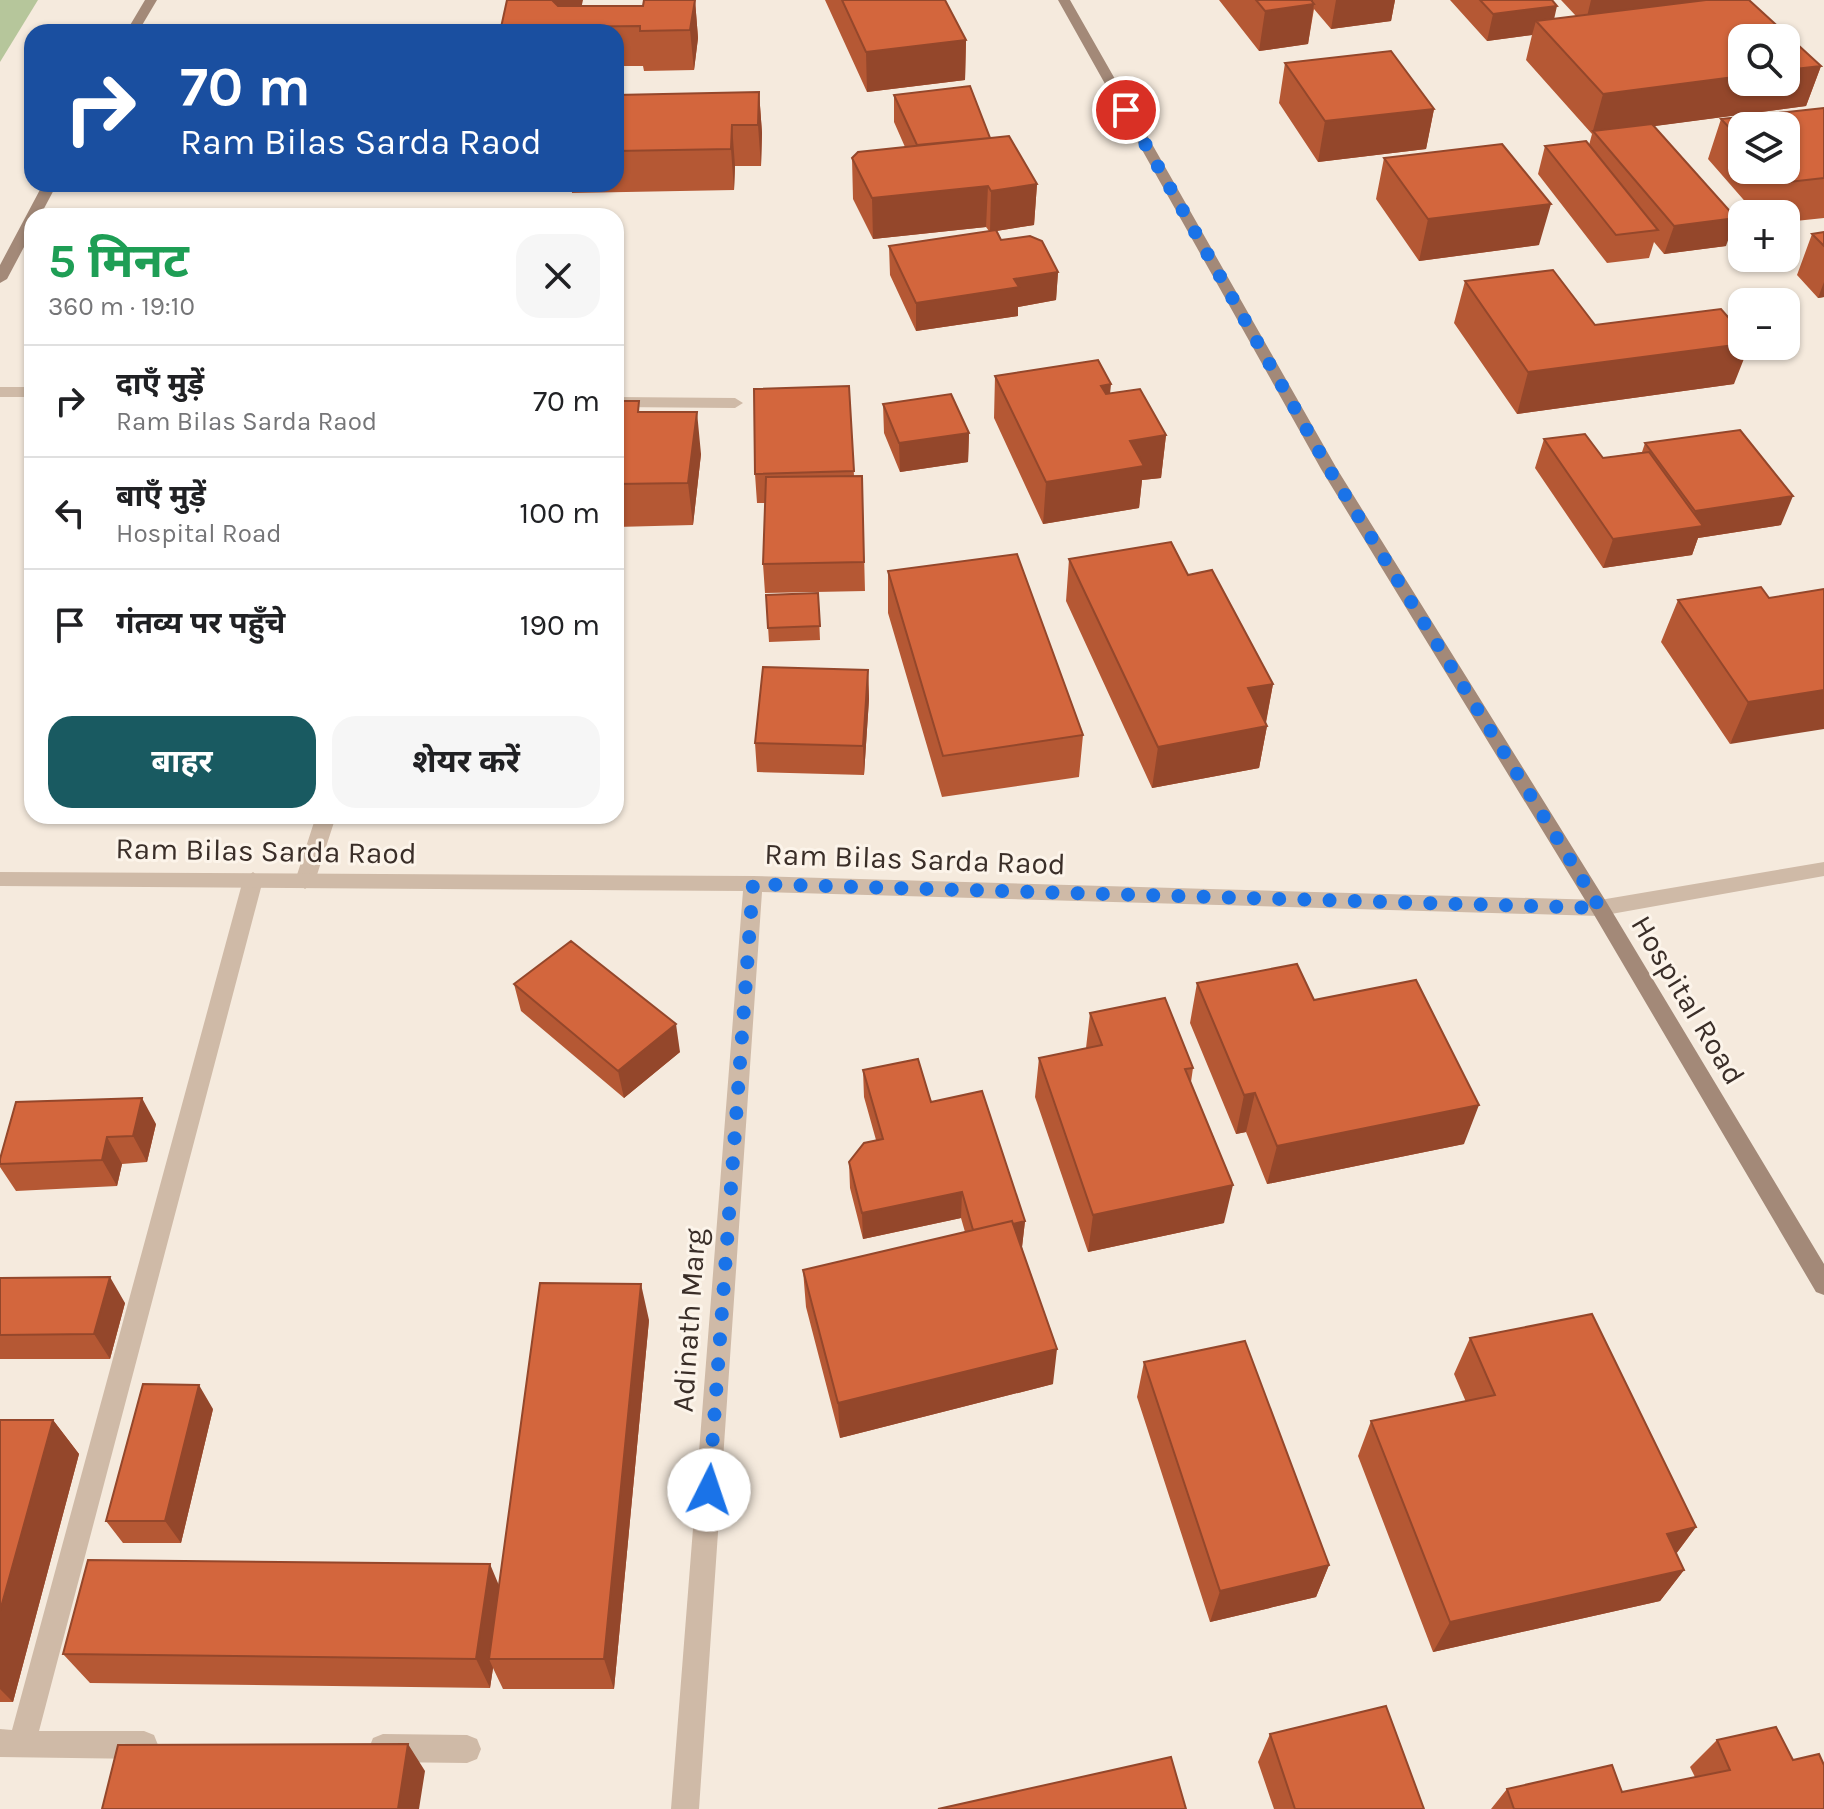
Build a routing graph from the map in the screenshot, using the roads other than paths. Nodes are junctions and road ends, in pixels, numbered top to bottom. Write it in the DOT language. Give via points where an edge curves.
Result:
graph roads {
  1 [pos="151,0"];
  2 [pos="1064,0"];
  3 [pos="137,24"];
  4 [pos="24,232"];
  5 [pos="0,279"];
  6 [pos="0,392"];
  7 [pos="24,392"];
  8 [pos="624,402"];
  9 [pos="735,403"];
  10 [pos="323,824"];
  11 [pos="1824,869"];
  12 [pos="0,879"];
  13 [pos="253,880"];
  14 [pos="305,881"];
  15 [pos="753,884"];
  16 [pos="1600,908"];
  17 [pos="1824,1285"];
  18 [pos="11,1743"];
  19 [pos="165,1745"];
  20 [pos="355,1748"];
  21 [pos="467,1749"];
  22 [pos="685,1809"];
  1 -- 3 [label="street"];
  2 -- 16 [label="street, Hospital Road" via="1329,469"];
  4 -- 5 [label="street"];
  6 -- 7 [label="street"];
  8 -- 9 [label="street"];
  10 -- 14 [label="street"];
  11 -- 16 [label="street, Ram Bilas Sarda Raod"];
  12 -- 13 [label="street, Ram Bilas Sarda Raod"];
  13 -- 14 [label="street, Ram Bilas Sarda Raod"];
  13 -- 18 [label="street"];
  14 -- 15 [label="street, Ram Bilas Sarda Raod"];
  15 -- 16 [label="street, Ram Bilas Sarda Raod"];
  15 -- 22 [label="street, Adinath Marg"];
  16 -- 17 [label="street, Hospital Road"];
  18 -- 19 [label="street"];
  20 -- 21 [label="street"];
}
